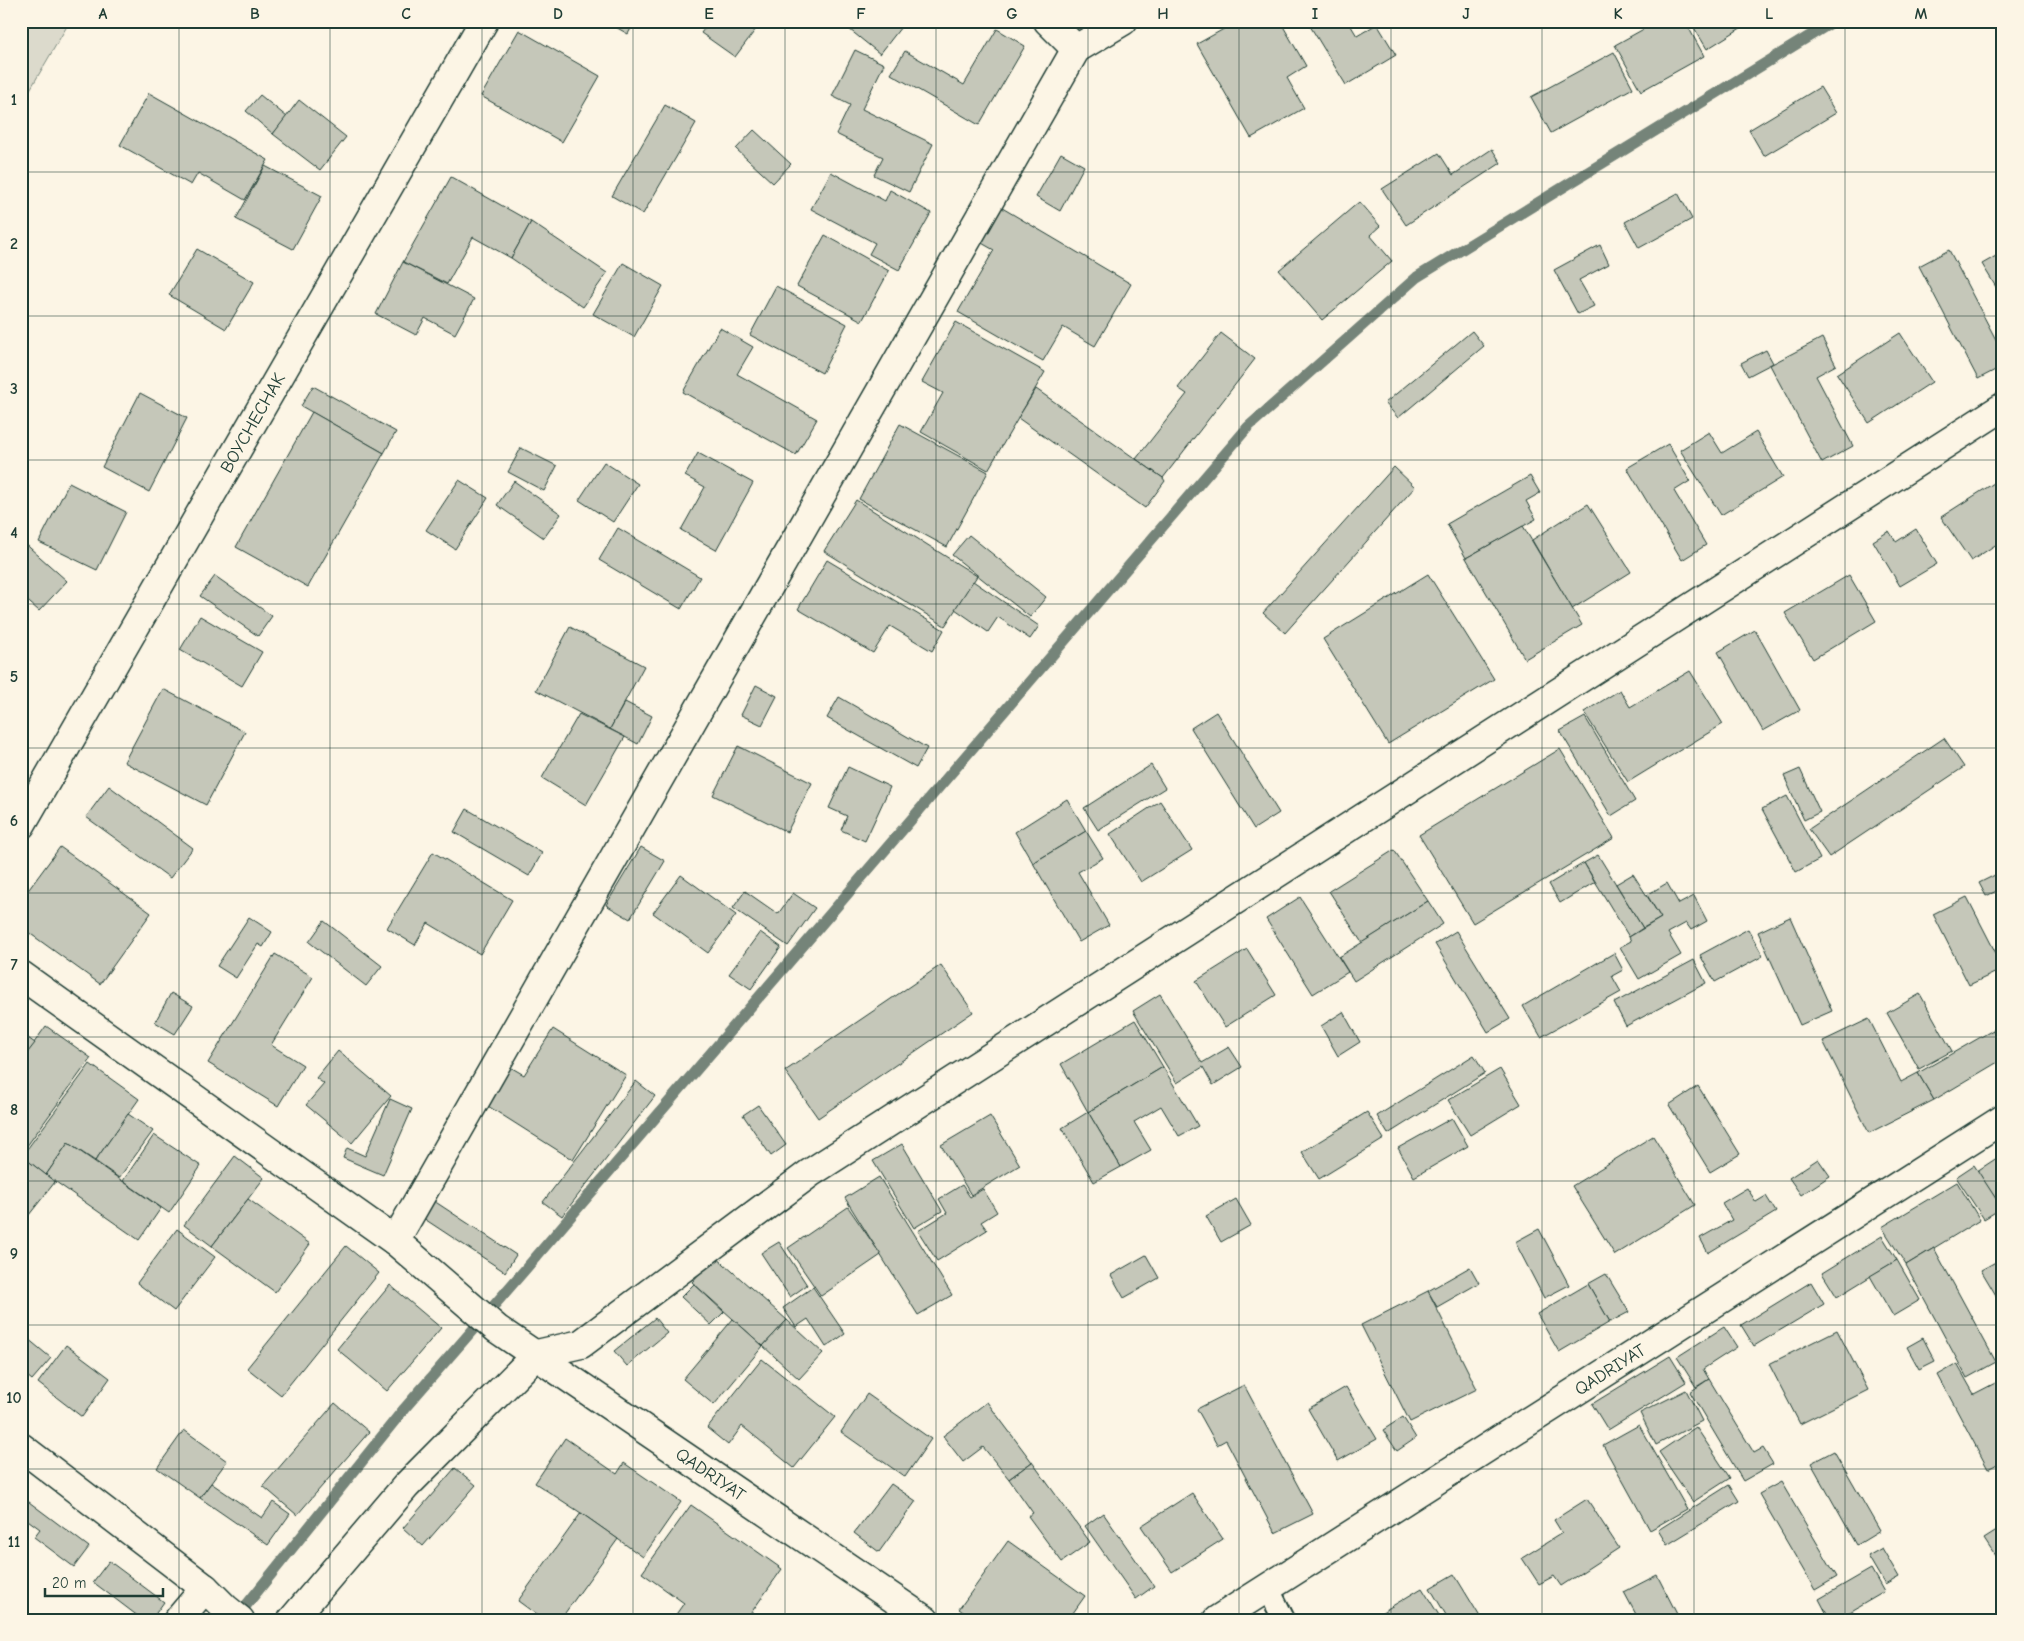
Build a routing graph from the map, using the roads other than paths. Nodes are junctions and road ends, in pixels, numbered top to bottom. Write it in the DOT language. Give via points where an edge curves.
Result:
graph roads {
  1 [pos="484,21"];
  2 [pos="1048,21"];
  3 [pos="1123,21"];
  4 [pos="1076,49"];
  5 [pos="2003,407"];
  6 [pos="21,825"];
  7 [pos="21,974"];
  8 [pos="2003,1119"];
  9 [pos="395,1241"];
  10 [pos="537,1354"];
  11 [pos="21,1447"];
  12 [pos="205,1588"];
  13 [pos="1268,1588"];
  14 [pos="232,1614"];
  15 [pos="178,1620"];
  16 [pos="292,1620"];
  17 [pos="925,1620"];
  18 [pos="1217,1620"];
  19 [pos="1284,1620"];
  1 -- 6 [label="street, BOYCHECHAK"];
  2 -- 4 [label="street"];
  3 -- 4 [label="street"];
  4 -- 9 [label="street"];
  5 -- 10 [label="street" via="810,1173 581,1344"];
  7 -- 9 [label="street, QADRIYAT"];
  8 -- 13 [label="street, QADRIYAT"];
  9 -- 10 [label="street, QADRIYAT" via="497,1328"];
  10 -- 16 [label="street" via="406,1486"];
  10 -- 17 [label="street, QADRIYAT"];
  11 -- 12 [label="street"];
  12 -- 14 [label="street"];
  12 -- 15 [label="street"];
  13 -- 18 [label="street, QADRIYAT"];
  13 -- 19 [label="lane"];
}
